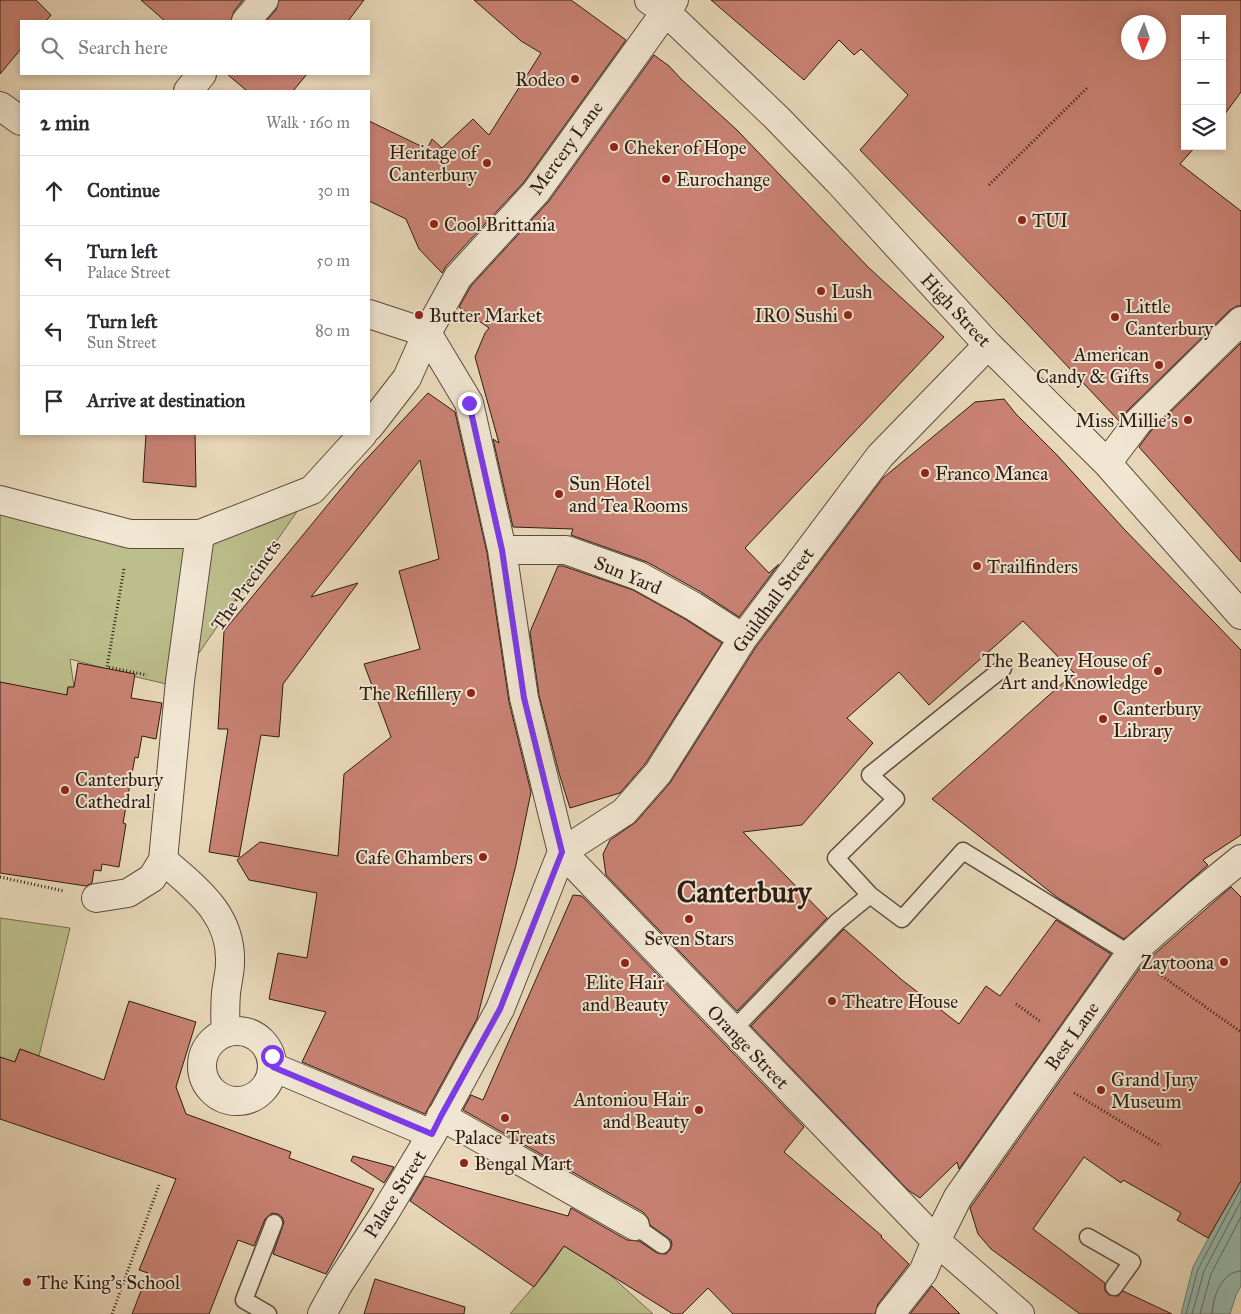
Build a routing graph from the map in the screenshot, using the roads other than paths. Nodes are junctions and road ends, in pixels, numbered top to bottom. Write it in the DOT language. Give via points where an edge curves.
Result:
graph roads {
  1 [pos="264,0"];
  2 [pos="663,4"];
  3 [pos="247,20"];
  4 [pos="201,75"];
  5 [pos="189,90"];
  6 [pos="0,106"];
  7 [pos="20,120"];
  8 [pos="370,314"];
  9 [pos="1241,321"];
  10 [pos="427,333"];
  11 [pos="988,345"];
  12 [pos="370,426"];
  13 [pos="362,435"];
  14 [pos="1107,463"];
  15 [pos="0,500"];
  16 [pos="200,534"];
  17 [pos="502,550"];
  18 [pos="1241,615"];
  19 [pos="743,638"];
  20 [pos="1003,668"];
  21 [pos="562,852"];
  22 [pos="1241,859"];
  23 [pos="163,860"];
  24 [pos="870,895"];
  25 [pos="96,898"];
  26 [pos="1130,954"];
  27 [pos="733,1030"];
  28 [pos="226,1032"];
  29 [pos="273,1067"];
  30 [pos="432,1127"];
  31 [pos="274,1223"];
  32 [pos="635,1226"];
  33 [pos="1088,1237"];
  34 [pos="936,1241"];
  35 [pos="662,1245"];
  36 [pos="1114,1287"];
  37 [pos="268,1314"];
  38 [pos="322,1314"];
  39 [pos="890,1314"];
  40 [pos="1020,1314"];
  1 -- 3 [label="street"];
  2 -- 10 [label="street, Mercery Lane" via="536,192 458,276"];
  2 -- 11 [label="street, High Street" via="831,174"];
  4 -- 5 [label="street"];
  6 -- 7 [label="street"];
  8 -- 10 [label="street"];
  9 -- 14 [label="street" via="1138,422"];
  10 -- 12 [label="street" via="407,378"];
  10 -- 17 [label="street" via="469,403"];
  11 -- 14 [label="street, High Street"];
  11 -- 19 [label="street, Guildhall Street" via="880,456"];
  13 -- 16 [label="street" via="312,490"];
  14 -- 18 [label="street, High Street"];
  15 -- 16 [label="street" via="130,534"];
  16 -- 23 [label="street, The Precincts" via="180,680"];
  17 -- 19 [label="street, Sun Yard" via="566,550 639,576"];
  17 -- 21 [label="street" via="524,698"];
  19 -- 21 [label="street, Guildhall Street" via="658,773 624,812"];
  20 -- 24 [label="lane" via="870,775 896,799 836,858"];
  21 -- 27 [label="street, Orange Street"];
  21 -- 30 [label="street, Palace Street" via="500,1009"];
  22 -- 26 [label="street, Best Lane"];
  23 -- 25 [label="street" via="152,878 128,893"];
  23 -- 28 [label="street" via="214,908 226,928 230,952"];
  24 -- 26 [label="lane" via="902,918 963,851"];
  24 -- 27 [label="lane" via="837,922"];
  26 -- 34 [label="street, Best Lane" via="958,1197"];
  27 -- 34 [label="street, Orange Street"];
  28 -- 29 [label="street" via="238,1030 259,1038 272,1056"];
  28 -- 29 [label="street" via="208,1046 203,1057 202,1069 211,1091 221,1098 244,1101 264,1088"];
  29 -- 30 [label="street"];
  30 -- 32 [label="street"];
  30 -- 38 [label="street, Palace Street" via="384,1214"];
  31 -- 37 [label="lane" via="244,1300"];
  32 -- 35 [label="lane"];
  33 -- 36 [label="lane" via="1132,1262"];
  34 -- 39 [label="street, Best Lane" via="922,1272"];
  34 -- 40 [label="street, Orange Street"];
}
